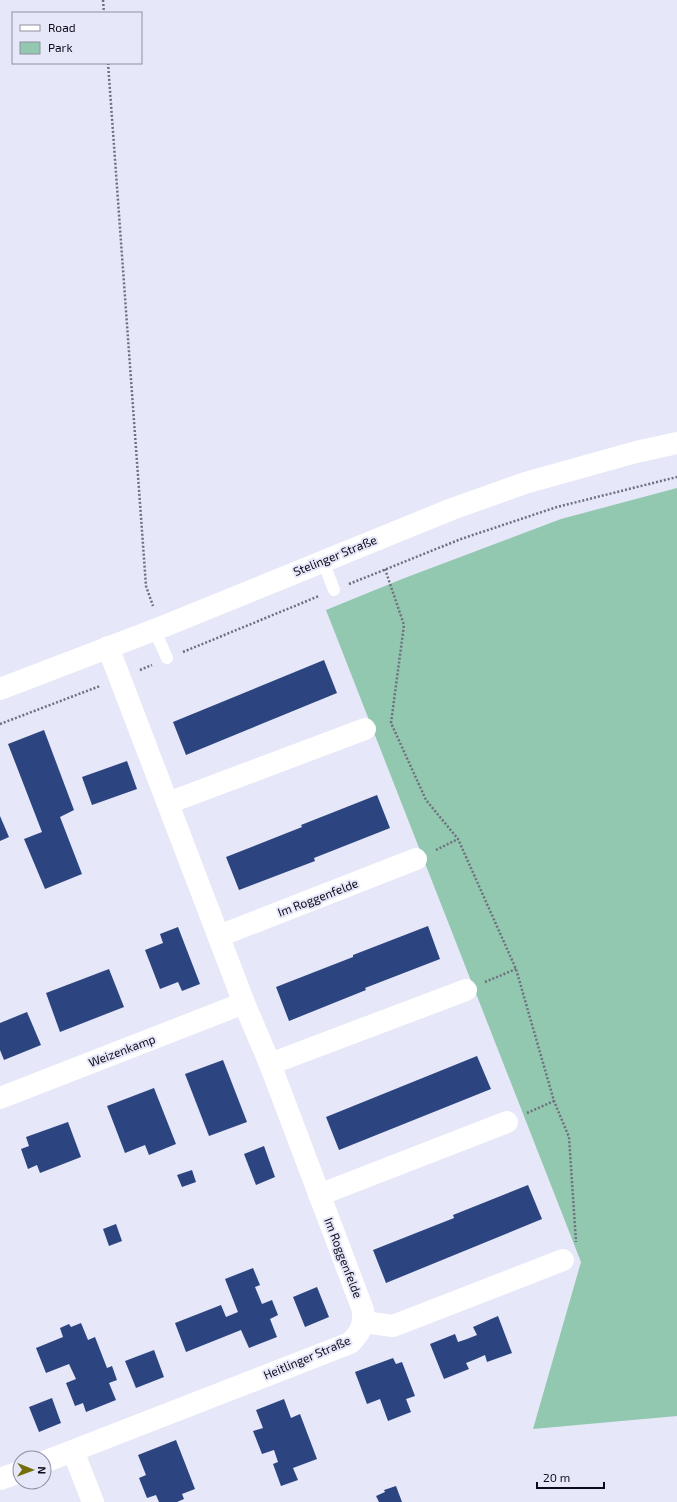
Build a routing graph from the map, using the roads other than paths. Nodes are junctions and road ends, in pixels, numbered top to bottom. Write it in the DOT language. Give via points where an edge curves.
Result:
graph roads {
  1 [pos="677,443"];
  2 [pos="323,561"];
  3 [pos="334,590"];
  4 [pos="158,628"];
  5 [pos="108,647"];
  6 [pos="167,658"];
  7 [pos="0,689"];
  8 [pos="365,729"];
  9 [pos="168,803"];
  10 [pos="416,859"];
  11 [pos="220,936"];
  12 [pos="466,990"];
  13 [pos="244,1003"];
  14 [pos="270,1064"];
  15 [pos="0,1098"];
  16 [pos="507,1122"];
  17 [pos="319,1195"];
  18 [pos="563,1260"];
  19 [pos="364,1322"];
  20 [pos="73,1451"];
  21 [pos="52,1459"];
  22 [pos="12,1475"];
  23 [pos="0,1479"];
  24 [pos="93,1502"];
  1 -- 2 [label="street, Stelinger Straße" via="525,484 452,509"];
  2 -- 3 [label="lane"];
  2 -- 4 [label="street, Stelinger Straße"];
  4 -- 5 [label="street, Stelinger Straße"];
  4 -- 6 [label="lane"];
  5 -- 7 [label="street, Stelinger Straße"];
  5 -- 9 [label="street, Im Roggenfelde"];
  8 -- 9 [label="street"];
  9 -- 11 [label="street, Im Roggenfelde"];
  10 -- 11 [label="street, Im Roggenfelde"];
  11 -- 13 [label="street, Im Roggenfelde"];
  12 -- 14 [label="street"];
  13 -- 14 [label="street, Im Roggenfelde"];
  13 -- 15 [label="street, Weizenkamp"];
  14 -- 17 [label="street, Im Roggenfelde"];
  16 -- 17 [label="street"];
  17 -- 19 [label="street, Im Roggenfelde" via="363,1310"];
  18 -- 19 [label="street" via="393,1326"];
  19 -- 20 [label="street, Heitlinger Straße" via="358,1335 350,1343"];
  20 -- 21 [label="street, Heitlinger Straße"];
  20 -- 24 [label="street"];
  22 -- 23 [label="street"];
}
